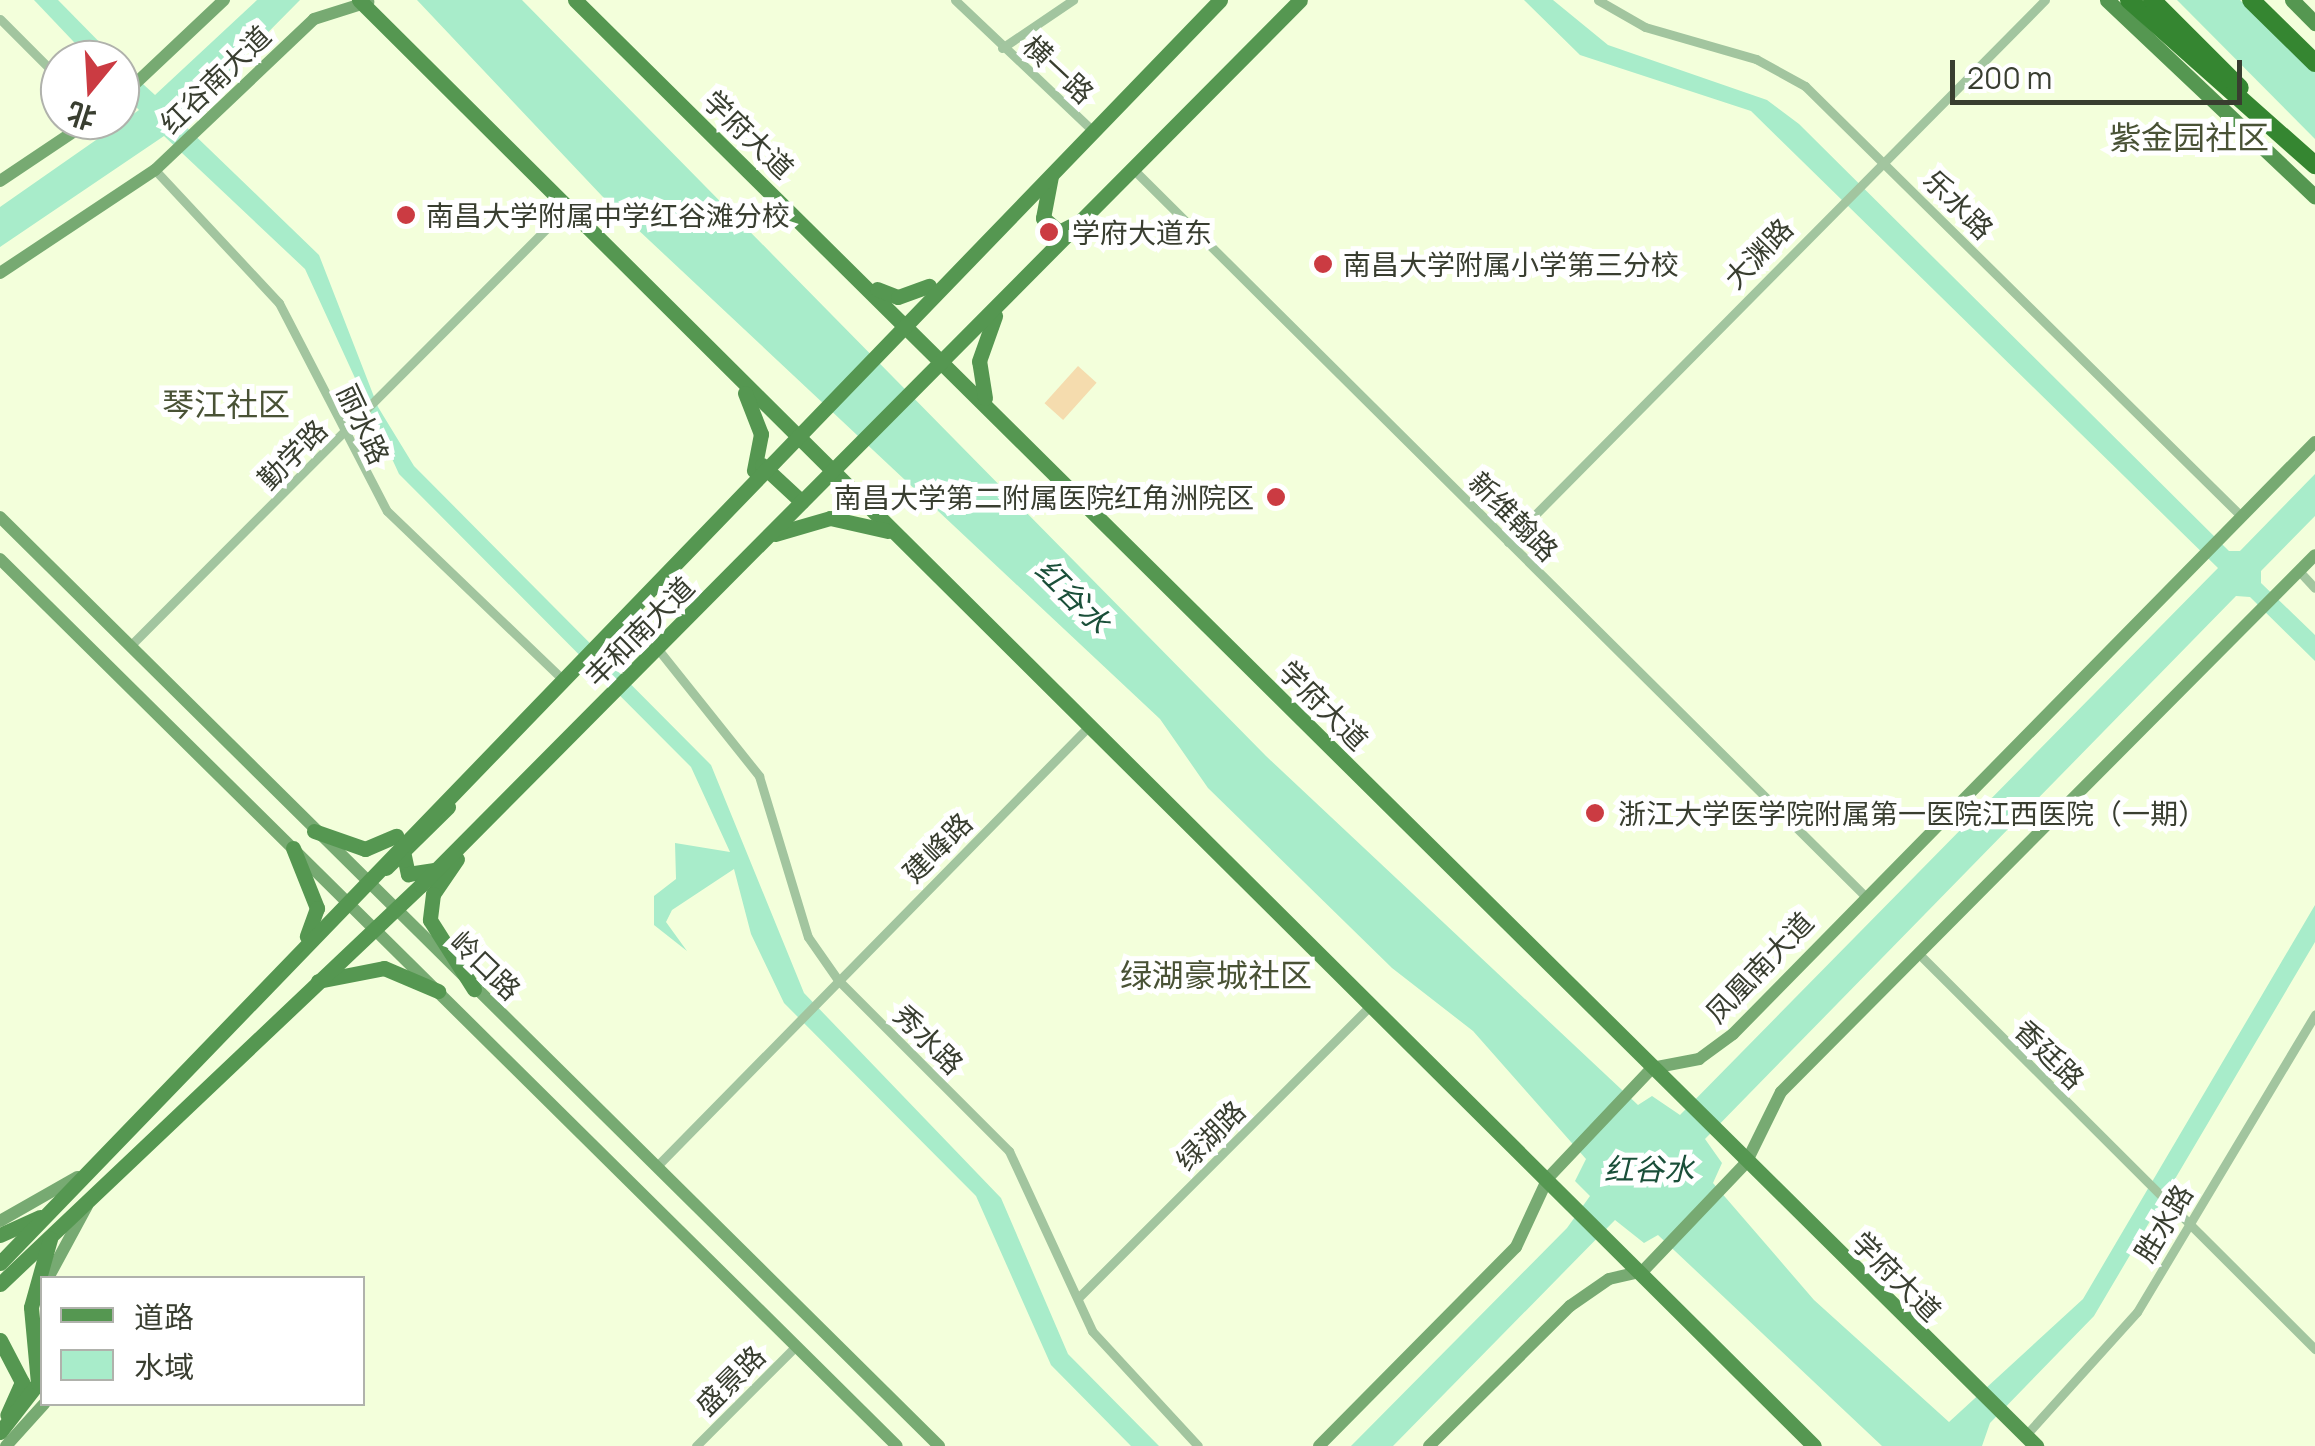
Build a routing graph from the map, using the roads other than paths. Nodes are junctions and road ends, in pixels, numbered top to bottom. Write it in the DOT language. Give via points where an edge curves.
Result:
graph roads {
  1 [pos="224,0"];
  2 [pos="576,0"];
  3 [pos="955,0"];
  4 [pos="1073,0"];
  5 [pos="1220,0"];
  6 [pos="1300,0"];
  7 [pos="1598,0"];
  8 [pos="2045,0"];
  9 [pos="2107,0"];
  10 [pos="2129,0"];
  11 [pos="2152,0"];
  12 [pos="2251,0"];
  13 [pos="2270,0"];
  14 [pos="2292,0"];
  15 [pos="364,2"];
  16 [pos="0,19"];
  17 [pos="2315,23"];
  18 [pos="1002,48"];
  19 [pos="40,59"];
  20 [pos="2315,60"];
  21 [pos="140,82"];
  22 [pos="1092,130"];
  23 [pos="61,140"];
  24 [pos="1061,160"];
  25 [pos="1883,160"];
  26 [pos="2315,164"];
  27 [pos="1133,169"];
  28 [pos="154,170"];
  29 [pos="0,180"];
  30 [pos="2314,196"];
  31 [pos="1102,201"];
  32 [pos="567,208"];
  33 [pos="956,266"];
  34 [pos="0,273"];
  35 [pos="860,276"];
  36 [pos="1003,300"];
  37 [pos="904,319"];
  38 [pos="943,360"];
  39 [pos="736,376"];
  40 [pos="989,406"];
  41 [pos="798,427"];
  42 [pos="346,432"];
  43 [pos="2315,442"];
  44 [pos="757,470"];
  45 [pos="833,471"];
  46 [pos="802,502"];
  47 [pos="2240,514"];
  48 [pos="0,518"];
  49 [pos="899,536"];
  50 [pos="767,537"];
  51 [pos="1508,542"];
  52 [pos="2315,555"];
  53 [pos="0,559"];
  54 [pos="2299,571"];
  55 [pos="2315,588"];
  56 [pos="132,645"];
  57 [pos="657,648"];
  58 [pos="560,677"];
  59 [pos="1090,725"];
  60 [pos="477,762"];
  61 [pos="448,792"];
  62 [pos="485,821"];
  63 [pos="416,825"];
  64 [pos="314,831"];
  65 [pos="293,848"];
  66 [pos="402,855"];
  67 [pos="449,857"];
  68 [pos="366,883"];
  69 [pos="1863,894"];
  70 [pos="347,902"];
  71 [pos="389,906"];
  72 [pos="371,924"];
  73 [pos="298,952"];
  74 [pos="1923,958"];
  75 [pos="838,980"];
  76 [pos="310,984"];
  77 [pos="474,989"];
  78 [pos="438,991"];
  79 [pos="1372,1004"];
  80 [pos="2315,1014"];
  81 [pos="1652,1068"];
  82 [pos="1746,1162"];
  83 [pos="91,1167"];
  84 [pos="656,1167"];
  85 [pos="1548,1178"];
  86 [pos="91,1199"];
  87 [pos="54,1219"];
  88 [pos="0,1221"];
  89 [pos="2189,1224"];
  90 [pos="0,1234"];
  91 [pos="0,1263"];
  92 [pos="1643,1272"];
  93 [pos="49,1276"];
  94 [pos="0,1284"];
  95 [pos="1079,1297"];
  96 [pos="0,1340"];
  97 [pos="796,1346"];
  98 [pos="2315,1349"];
  99 [pos="42,1406"];
  100 [pos="0,1422"];
  101 [pos="0,1432"];
  102 [pos="2030,1441"];
  103 [pos="6,1446"];
  104 [pos="696,1446"];
  105 [pos="897,1446"];
  106 [pos="940,1446"];
  107 [pos="1198,1446"];
  108 [pos="1319,1446"];
  109 [pos="1429,1446"];
  110 [pos="1814,1446"];
  1 -- 21 [label="main road, 红谷南大道"];
  2 -- 35 [label="main road, 学府大道"];
  3 -- 18 [label="street, 横一路"];
  4 -- 18 [label="street"];
  5 -- 22 [label="main road, 丰和南大道"];
  6 -- 27 [label="main road, 丰和南大道"];
  7 -- 25 [label="street, 乐水路" via="1645,27 1781,70"];
  8 -- 25 [label="street, 大渊路"];
  9 -- 30 [label="main road"];
  10 -- 26 [label="highway"];
  11 -- 26 [label="highway"];
  12 -- 20 [label="highway"];
  13 -- 20 [label="highway"];
  14 -- 17 [label="main road"];
  15 -- 28 [label="main road, 红谷南大道" via="314,20"];
  15 -- 32 [label="main road"];
  16 -- 19 [label="street"];
  18 -- 22 [label="street, 横一路"];
  22 -- 24 [label="main road, 丰和南大道"];
  23 -- 29 [label="main road"];
  24 -- 31 [label="main road" via="1041,203 1049,225 1066,230"];
  24 -- 33 [label="main road, 丰和南大道"];
  25 -- 47 [label="street, 乐水路"];
  25 -- 51 [label="street, 大渊路"];
  27 -- 31 [label="main road, 丰和南大道"];
  27 -- 51 [label="street, 新维翰路"];
  28 -- 34 [label="main road, 红谷南大道"];
  28 -- 42 [label="street, 丽水路" via="279,303"];
  31 -- 36 [label="main road, 丰和南大道"];
  32 -- 39 [label="main road"];
  32 -- 42 [label="street, 勤学路"];
  33 -- 35 [label="main road" via="916,296 883,293"];
  33 -- 37 [label="main road, 丰和南大道"];
  35 -- 37 [label="main road, 学府大道"];
  36 -- 38 [label="main road, 丰和南大道"];
  36 -- 40 [label="main road" via="979,361"];
  37 -- 38 [label="main road, 学府大道"];
  37 -- 41 [label="main road, 丰和南大道"];
  38 -- 40 [label="main road, 学府大道"];
  38 -- 45 [label="main road, 丰和南大道"];
  39 -- 41 [label="main road"];
  39 -- 44 [label="main road" via="761,434"];
  40 -- 81 [label="main road, 学府大道"];
  41 -- 44 [label="main road, 丰和南大道"];
  41 -- 45 [label="main road"];
  42 -- 56 [label="street, 勤学路"];
  42 -- 58 [label="street, 丽水路" via="387,511"];
  43 -- 47 [label="main road"];
  44 -- 46 [label="main road"];
  44 -- 58 [label="main road, 丰和南大道"];
  45 -- 46 [label="main road, 丰和南大道"];
  45 -- 49 [label="main road"];
  46 -- 50 [label="main road, 丰和南大道"];
  47 -- 69 [label="main road, 凤凰南大道"];
  48 -- 56 [label="main road, 岭口路"];
  49 -- 50 [label="main road" via="830,518"];
  49 -- 59 [label="main road"];
  50 -- 57 [label="main road, 丰和南大道"];
  51 -- 69 [label="street, 新维翰路"];
  52 -- 54 [label="main road"];
  53 -- 65 [label="main road, 岭口路"];
  54 -- 55 [label="street"];
  54 -- 74 [label="main road"];
  56 -- 64 [label="main road, 岭口路"];
  57 -- 62 [label="main road, 丰和南大道"];
  57 -- 75 [label="street, 秀水路" via="759,776 802,921"];
  58 -- 60 [label="main road, 丰和南大道"];
  59 -- 75 [label="street, 建峰路"];
  59 -- 79 [label="main road"];
  60 -- 61 [label="main road, 丰和南大道"];
  60 -- 66 [label="main road"];
  61 -- 63 [label="main road, 丰和南大道"];
  61 -- 64 [label="main road" via="384,846 341,844"];
  62 -- 67 [label="main road, 丰和南大道"];
  62 -- 77 [label="main road" via="433,894 430,920"];
  63 -- 66 [label="main road"];
  63 -- 68 [label="main road, 丰和南大道"];
  64 -- 68 [label="main road, 岭口路"];
  65 -- 70 [label="main road, 岭口路"];
  65 -- 73 [label="main road" via="317,908"];
  66 -- 67 [label="main road" via="413,876"];
  66 -- 68 [label="main road"];
  67 -- 71 [label="main road, 丰和南大道"];
  68 -- 70 [label="main road, 丰和南大道"];
  68 -- 71 [label="main road, 岭口路"];
  69 -- 81 [label="main road, 凤凰南大道" via="1732,1034 1700,1059"];
  70 -- 72 [label="main road, 岭口路"];
  70 -- 73 [label="main road, 丰和南大道"];
  71 -- 72 [label="main road, 丰和南大道"];
  71 -- 77 [label="main road, 岭口路"];
  72 -- 76 [label="main road, 丰和南大道"];
  72 -- 78 [label="main road, 岭口路"];
  73 -- 83 [label="main road, 丰和南大道"];
  74 -- 82 [label="main road" via="1781,1092"];
  74 -- 89 [label="street, 香廷路"];
  75 -- 84 [label="street, 建峰路"];
  75 -- 95 [label="street, 秀水路" via="1009,1151"];
  76 -- 78 [label="main road" via="384,968"];
  76 -- 86 [label="main road, 丰和南大道"];
  77 -- 84 [label="main road, 岭口路"];
  78 -- 97 [label="main road, 岭口路"];
  79 -- 85 [label="main road"];
  79 -- 95 [label="street, 绿湖路"];
  80 -- 89 [label="street, 胜水路"];
  81 -- 82 [label="main road, 学府大道"];
  81 -- 85 [label="main road"];
  82 -- 92 [label="main road"];
  82 -- 102 [label="main road, 学府大道"];
  83 -- 87 [label="main road, 丰和南大道"];
  83 -- 88 [label="main road"];
  84 -- 106 [label="main road, 岭口路"];
  85 -- 92 [label="main road"];
  85 -- 108 [label="main road" via="1516,1247"];
  86 -- 87 [label="main road, 丰和南大道"];
  86 -- 93 [label="main road"];
  87 -- 90 [label="main road"];
  87 -- 91 [label="main road, 丰和南大道"];
  87 -- 94 [label="main road, 丰和南大道"];
  87 -- 101 [label="main road" via="34,1280 38,1382"];
  89 -- 98 [label="street"];
  89 -- 102 [label="street, 胜水路" via="2112,1347"];
  92 -- 109 [label="main road" via="1610,1279 1570,1306"];
  92 -- 110 [label="main road"];
  95 -- 107 [label="street, 秀水路" via="1122,1372"];
  96 -- 100 [label="main road" via="22,1382"];
  97 -- 104 [label="street, 盛景路"];
  97 -- 105 [label="main road, 岭口路"];
  99 -- 103 [label="main road"];
}
